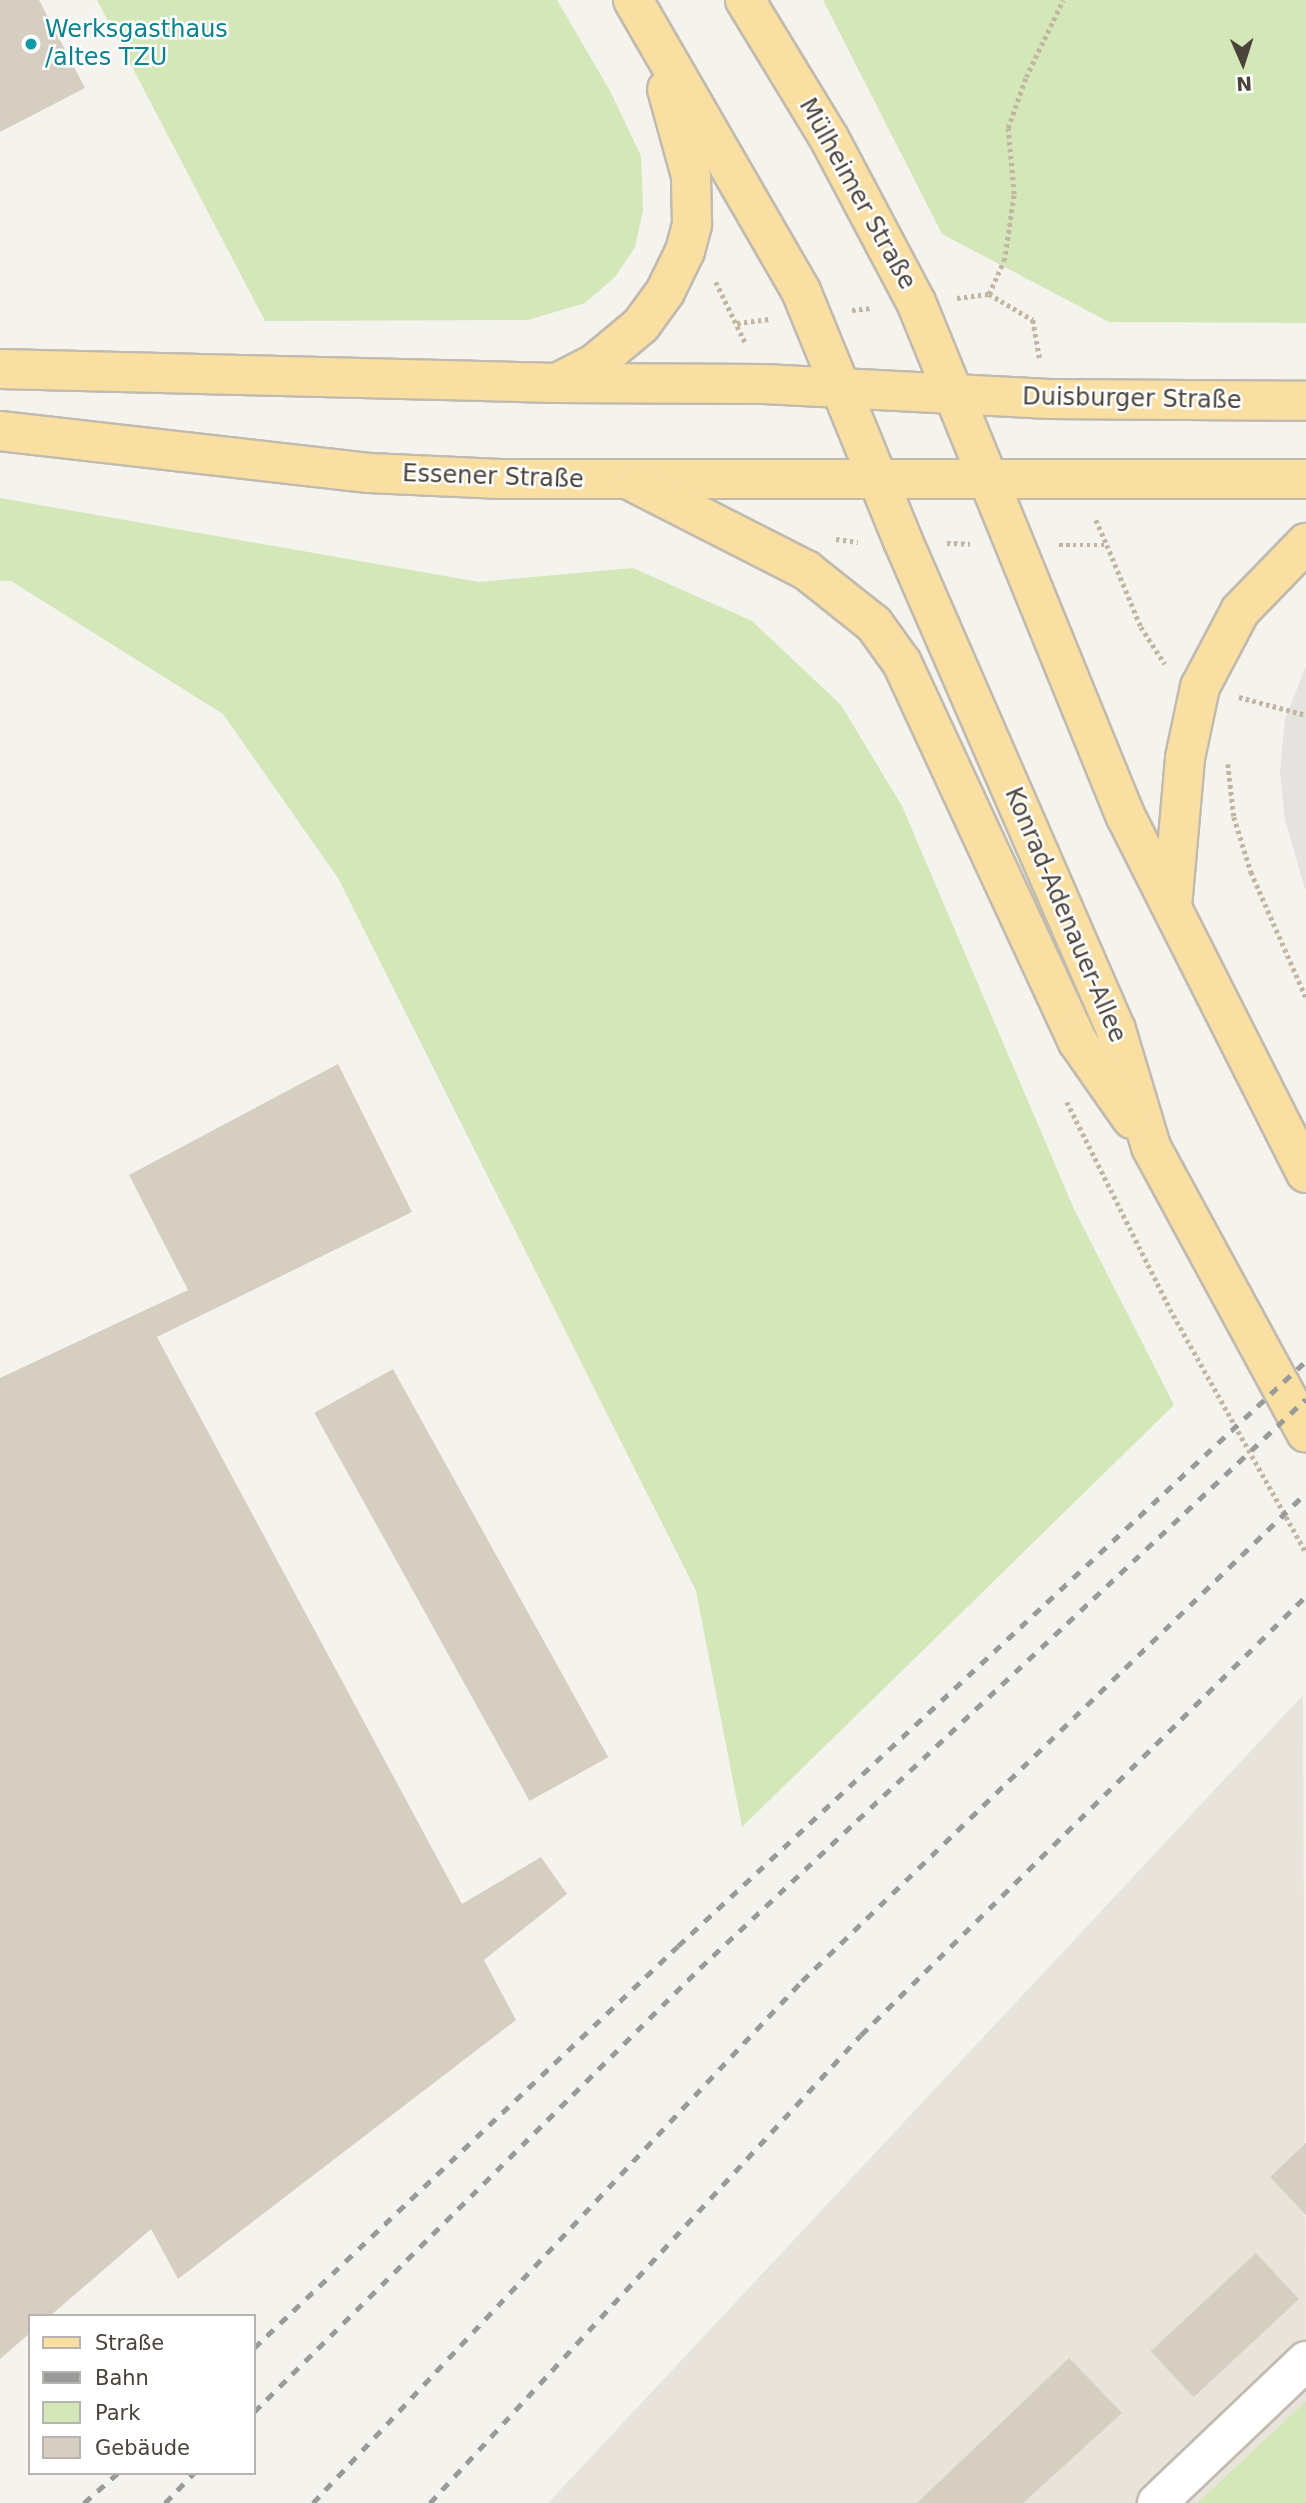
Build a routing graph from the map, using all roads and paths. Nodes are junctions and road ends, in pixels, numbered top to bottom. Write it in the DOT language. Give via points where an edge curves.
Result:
graph roads {
  1 [pos="745,0"];
  2 [pos="1063,0"];
  3 [pos="639,12"];
  4 [pos="989,294"];
  5 [pos="0,369"];
  6 [pos="556,383"];
  7 [pos="842,387"];
  8 [pos="957,394"];
  9 [pos="1306,401"];
  10 [pos="0,431"];
  11 [pos="1306,479"];
  12 [pos="629,480"];
  13 [pos="880,480"];
  14 [pos="988,480"];
  15 [pos="1306,543"];
  16 [pos="1239,685"];
  17 [pos="1233,695"];
  18 [pos="1232,705"];
  19 [pos="1306,715"];
  20 [pos="1229,752"];
  21 [pos="1172,907"];
  22 [pos="1306,997"];
  23 [pos="1151,1147"];
  24 [pos="1306,1173"];
  25 [pos="1306,1433"];
  26 [pos="1306,2361"];
  27 [pos="1157,2503"];
  1 -- 8 [label="main road, Mülheimer Straße" via="870,212"];
  2 -- 4 [label="path" via="1026,77 1008,128 1014,194 1004,261"];
  3 -- 6 [label="main road" via="691,176 688,237 665,292 641,325 593,365"];
  3 -- 7 [label="main road" via="801,292"];
  5 -- 6 [label="main road"];
  6 -- 7 [label="main road"];
  7 -- 8 [label="main road"];
  7 -- 13 [label="main road, Konrad-Adenauer-Allee"];
  8 -- 9 [label="main road, Duisburger Straße"];
  8 -- 14 [label="main road"];
  10 -- 12 [label="main road, Essener Straße" via="369,473"];
  11 -- 14 [label="main road"];
  12 -- 13 [label="main road, Essener Straße"];
  12 -- 23 [label="main road" via="806,570 874,624 902,663 1078,1042"];
  13 -- 14 [label="main road, Essener Straße"];
  13 -- 23 [label="main road, Konrad-Adenauer-Allee" via="1116,1030"];
  14 -- 21 [label="main road" via="1125,815"];
  15 -- 21 [label="main road" via="1240,611 1200,687 1185,758"];
  16 -- 17 [label="path"];
  17 -- 18 [label="path"];
  17 -- 19 [label="path"];
  20 -- 22 [label="path" via="1234,817 1251,872"];
  21 -- 24 [label="main road"];
  23 -- 25 [label="main road, Konrad-Adenauer-Allee"];
  26 -- 27 [label="street"];
}
